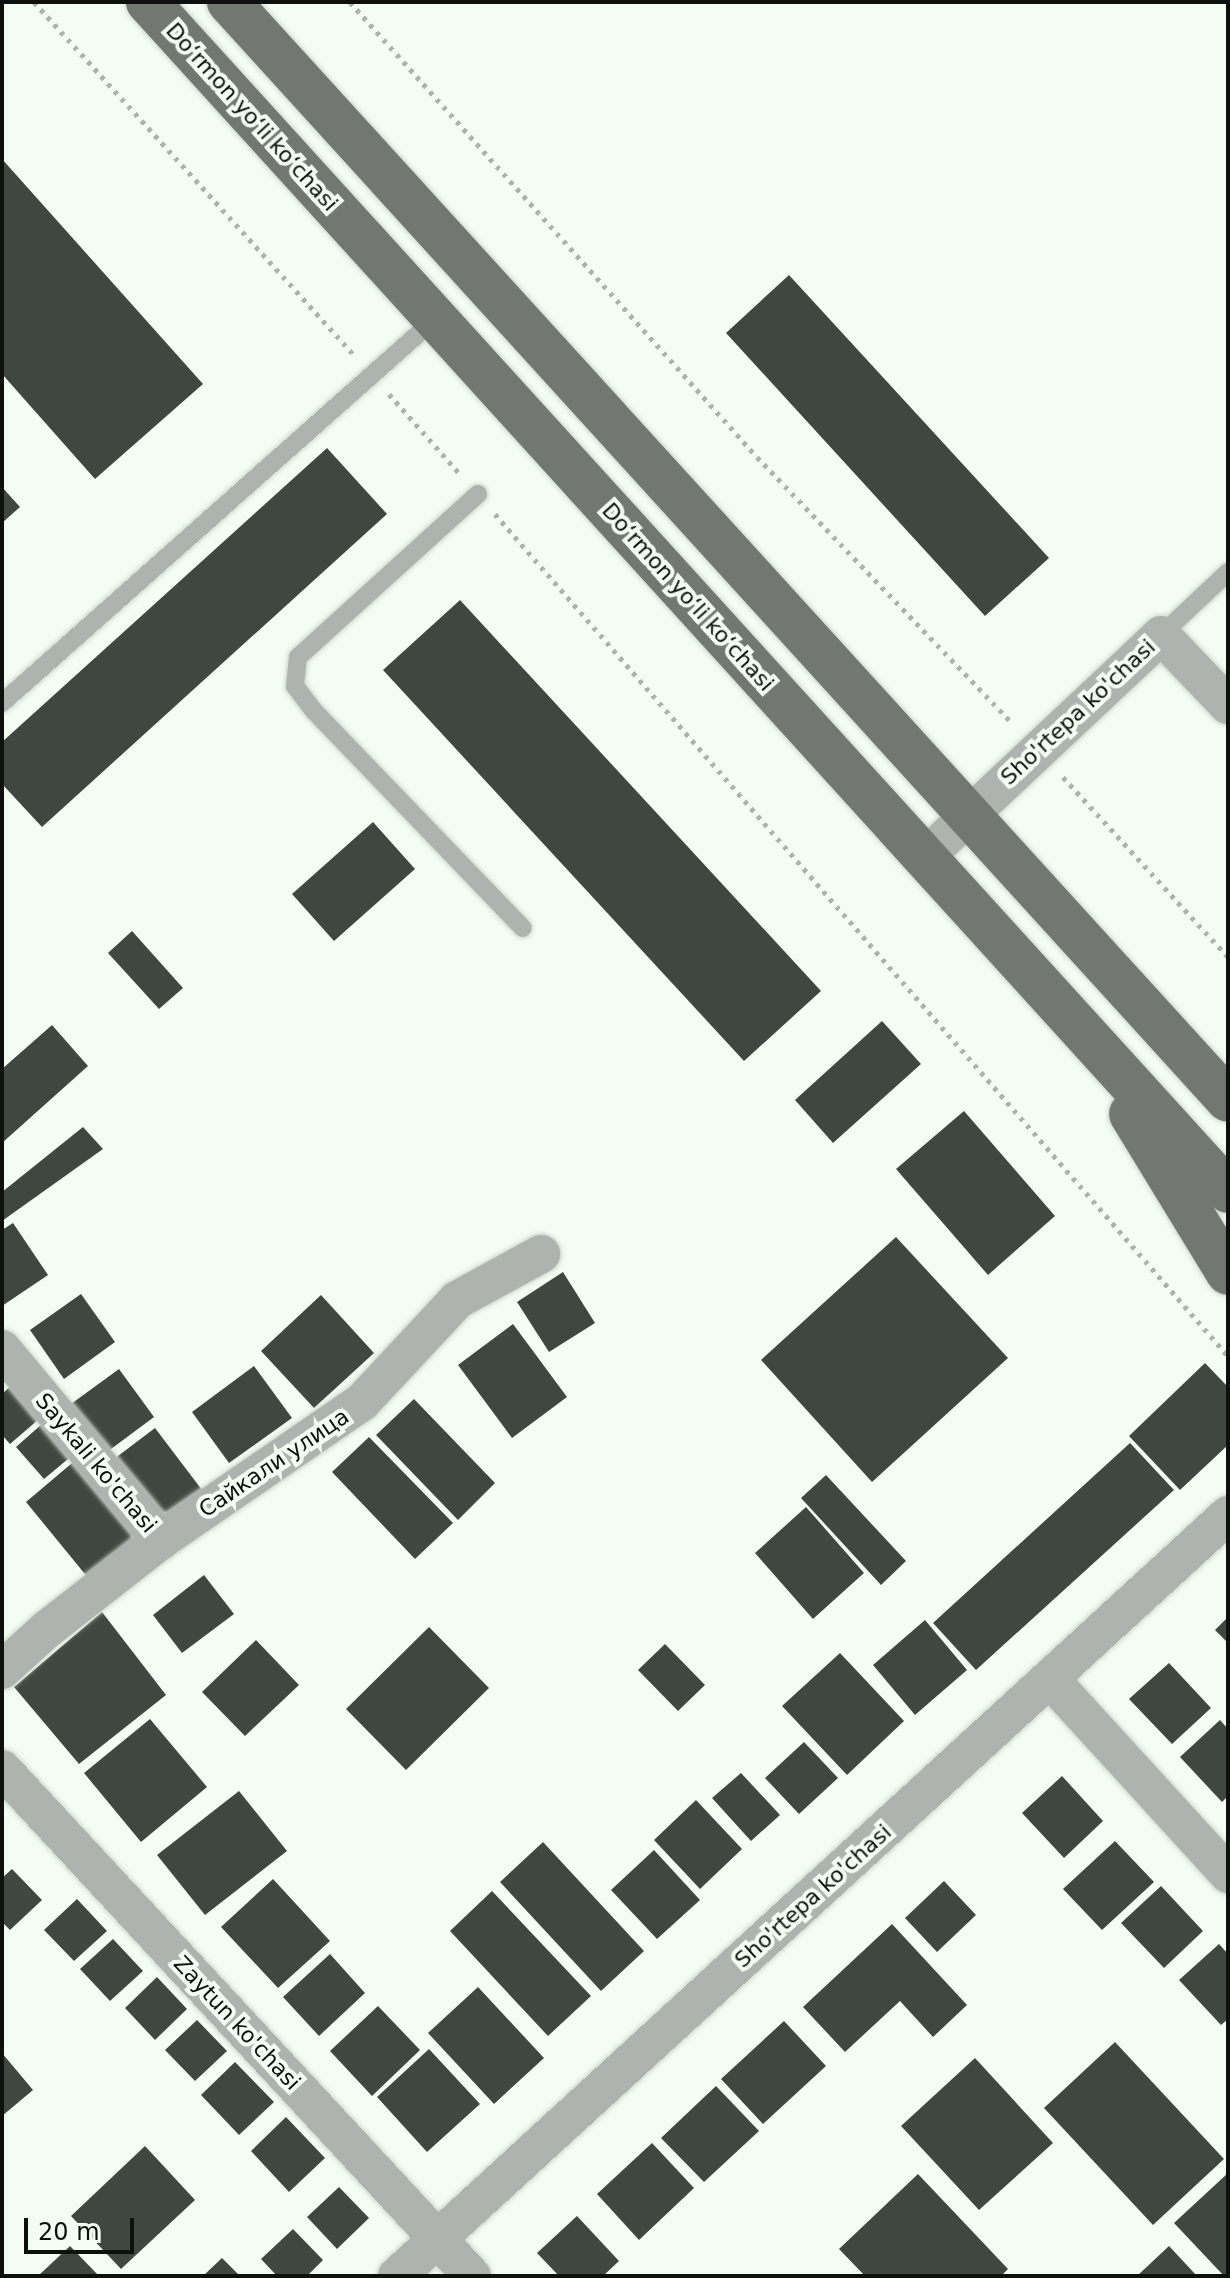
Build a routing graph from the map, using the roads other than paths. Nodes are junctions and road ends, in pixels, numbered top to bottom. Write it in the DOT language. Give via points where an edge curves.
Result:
graph roads {
  1 [pos="148,2"];
  2 [pos="229,2"];
  3 [pos="435,319"];
  4 [pos="478,494"];
  5 [pos="1228,572"];
  6 [pos="1161,635"];
  7 [pos="2,703"];
  8 [pos="1228,705"];
  9 [pos="968,814"];
  10 [pos="925,857"];
  11 [pos="523,928"];
  12 [pos="1120,981"];
  13 [pos="1076,1023"];
  14 [pos="1228,1064"];
  15 [pos="1228,1100"];
  16 [pos="1228,1191"];
  17 [pos="541,1254"];
  18 [pos="1228,1273"];
  19 [pos="2,1349"];
  20 [pos="1228,1515"];
  21 [pos="161,1540"];
  22 [pos="2,1670"];
  23 [pos="1051,1680"];
  24 [pos="3,1772"];
  25 [pos="1228,1874"];
  26 [pos="436,2238"];
  27 [pos="397,2276"];
  28 [pos="472,2276"];
  1 -- 3 [label="main road, Do‘rmon yo‘li ko‘chasi"];
  2 -- 9 [label="main road"];
  3 -- 7 [label="lane"];
  3 -- 10 [label="main road, Do‘rmon yo‘li ko‘chasi"];
  4 -- 11 [label="lane" via="298,657 295,686"];
  5 -- 6 [label="lane"];
  6 -- 8 [label="street, Sho'rtepa ko'chasi"];
  6 -- 9 [label="street, Sho'rtepa ko'chasi"];
  9 -- 10 [label="street, Sho'rtepa ko'chasi"];
  9 -- 12 [label="main road"];
  10 -- 13 [label="main road, Do‘rmon yo‘li ko‘chasi"];
  12 -- 14 [label="main road"];
  12 -- 15 [label="main road"];
  13 -- 16 [label="main road, Do‘rmon yo‘li ko‘chasi"];
  13 -- 18 [label="main road"];
  17 -- 21 [label="street, Сайкали улица" via="457,1300 362,1402"];
  19 -- 21 [label="street, Saykali ko'chasi"];
  20 -- 23 [label="street, Sho'rtepa ko'chasi"];
  21 -- 22 [label="street, Сайкали улица"];
  23 -- 25 [label="street"];
  23 -- 26 [label="street, Sho'rtepa ko'chasi"];
  24 -- 26 [label="street, Zaytun ko'chasi"];
  26 -- 27 [label="street, Sho'rtepa ko'chasi"];
  26 -- 28 [label="street, Zaytun ko'chasi"];
}
